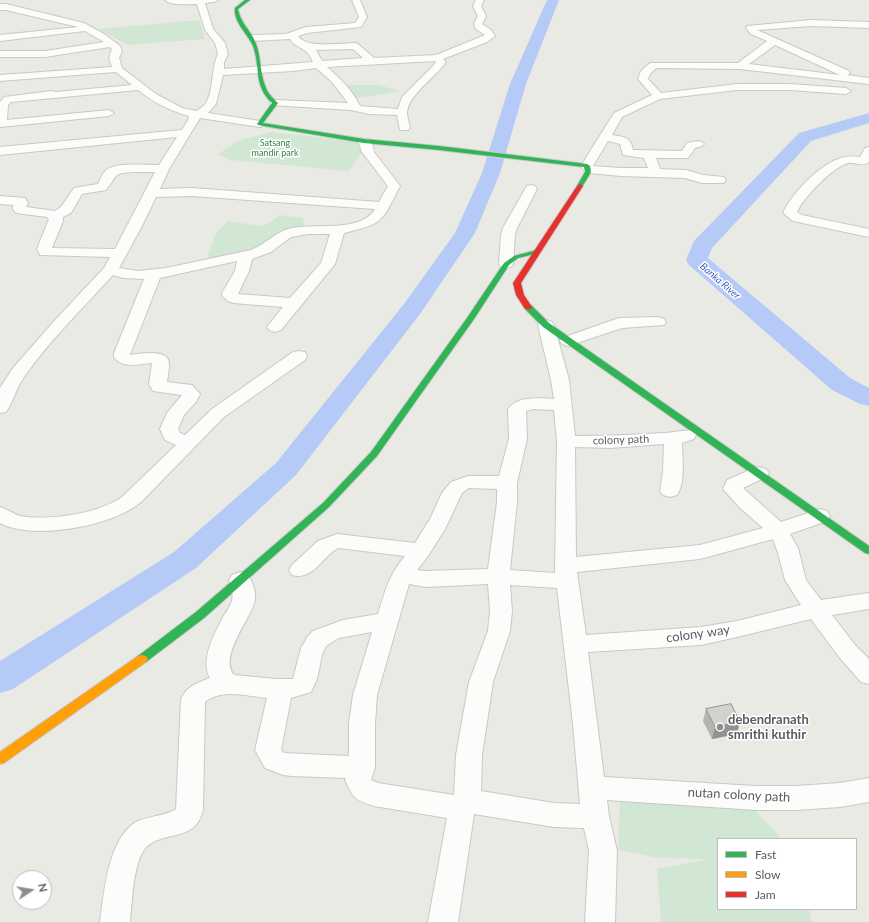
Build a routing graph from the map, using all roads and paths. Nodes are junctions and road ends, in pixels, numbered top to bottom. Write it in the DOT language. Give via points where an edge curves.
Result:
graph roads {
  1 [pos="169,0"];
  2 [pos="214,0"];
  3 [pos="248,0"];
  4 [pos="356,0"];
  5 [pos="480,0"];
  6 [pos="200,1"];
  7 [pos="3,4"];
  8 [pos="869,25"];
  9 [pos="88,28"];
  10 [pos="293,36"];
  11 [pos="0,38"];
  12 [pos="253,38"];
  13 [pos="774,41"];
  14 [pos="111,44"];
  15 [pos="307,47"];
  16 [pos="0,54"];
  17 [pos="437,58"];
  18 [pos="372,61"];
  19 [pos="320,65"];
  20 [pos="740,66"];
  21 [pos="118,69"];
  22 [pos="258,70"];
  23 [pos="219,72"];
  24 [pos="49,75"];
  25 [pos="0,78"];
  26 [pos="858,80"];
  27 [pos="869,81"];
  28 [pos="142,87"];
  29 [pos="855,92"];
  30 [pos="657,94"];
  31 [pos="52,95"];
  32 [pos="275,103"];
  33 [pos="354,107"];
  34 [pos="2,108"];
  35 [pos="402,112"];
  36 [pos="109,114"];
  37 [pos="197,114"];
  38 [pos="1,124"];
  39 [pos="260,124"];
  40 [pos="404,128"];
  41 [pos="54,133"];
  42 [pos="186,133"];
  43 [pos="604,137"];
  44 [pos="364,141"];
  45 [pos="698,144"];
  46 [pos="869,151"];
  47 [pos="0,152"];
  48 [pos="649,154"];
  49 [pos="588,168"];
  50 [pos="163,169"];
  51 [pos="655,172"];
  52 [pos="720,180"];
  53 [pos="531,189"];
  54 [pos="151,192"];
  55 [pos="0,200"];
  56 [pos="384,206"];
  57 [pos="55,216"];
  58 [pos="338,230"];
  59 [pos="869,233"];
  60 [pos="537,252"];
  61 [pos="120,254"];
  62 [pos="246,256"];
  63 [pos="506,264"];
  64 [pos="110,270"];
  65 [pos="154,274"];
  66 [pos="294,303"];
  67 [pos="658,322"];
  68 [pos="546,325"];
  69 [pos="275,327"];
  70 [pos="568,341"];
  71 [pos="299,356"];
  72 [pos="563,405"];
  73 [pos="0,408"];
  74 [pos="702,433"];
  75 [pos="677,438"];
  76 [pos="566,442"];
  77 [pos="188,444"];
  78 [pos="759,473"];
  79 [pos="507,483"];
  80 [pos="670,491"];
  81 [pos="0,514"];
  82 [pos="820,516"];
  83 [pos="778,531"];
  84 [pos="421,551"];
  85 [pos="869,551"];
  86 [pos="300,570"];
  87 [pos="566,574"];
  88 [pos="402,575"];
  89 [pos="498,577"];
  90 [pos="240,580"];
  91 [pos="869,601"];
  92 [pos="817,609"];
  93 [pos="386,621"];
  94 [pos="576,644"];
  95 [pos="869,675"];
  96 [pos="227,684"];
  97 [pos="281,689"];
  98 [pos="0,759"];
  99 [pos="362,767"];
  100 [pos="869,790"];
  101 [pos="599,798"];
  102 [pos="464,805"];
  103 [pos="116,922"];
  104 [pos="443,922"];
  105 [pos="600,922"];
  1 -- 6 [label="street"];
  2 -- 6 [label="street"];
  3 -- 12 [label="main road" via="236,9 236,17"];
  4 -- 10 [label="street" via="363,17 358,25 306,30"];
  5 -- 17 [label="street" via="478,6 482,16 478,24 490,36"];
  6 -- 23 [label="street" via="209,30 222,48"];
  7 -- 9 [label="street"];
  8 -- 13 [label="street" via="811,23 750,28"];
  9 -- 11 [label="street"];
  9 -- 14 [label="street"];
  10 -- 12 [label="street"];
  10 -- 15 [label="street" via="296,41"];
  12 -- 22 [label="main road" via="257,50"];
  13 -- 20 [label="street"];
  13 -- 26 [label="street"];
  14 -- 16 [label="street" via="45,54"];
  14 -- 21 [label="street" via="117,51 114,58"];
  15 -- 18 [label="street" via="355,46"];
  15 -- 19 [label="street"];
  17 -- 18 [label="street"];
  17 -- 35 [label="street" via="440,63 406,99"];
  18 -- 19 [label="street"];
  19 -- 22 [label="street"];
  19 -- 33 [label="street" via="335,78 352,100"];
  20 -- 26 [label="street"];
  20 -- 30 [label="street" via="653,65 643,77"];
  21 -- 24 [label="street"];
  21 -- 28 [label="street"];
  22 -- 23 [label="street"];
  22 -- 32 [label="main road" via="263,94"];
  23 -- 37 [label="street" via="211,104"];
  24 -- 25 [label="street"];
  24 -- 31 [label="street"];
  26 -- 27 [label="street"];
  28 -- 31 [label="street"];
  28 -- 37 [label="street" via="152,96 178,110"];
  29 -- 30 [label="street" via="811,88 737,87"];
  30 -- 43 [label="street" via="618,115"];
  31 -- 34 [label="street" via="10,98"];
  31 -- 41 [label="street" via="54,104 60,112"];
  32 -- 33 [label="street"];
  32 -- 39 [label="main road"];
  33 -- 35 [label="street" via="365,111"];
  34 -- 38 [label="street"];
  35 -- 40 [label="street"];
  36 -- 41 [label="street"];
  37 -- 39 [label="street"];
  37 -- 42 [label="street"];
  38 -- 41 [label="street"];
  39 -- 44 [label="main road"];
  41 -- 42 [label="street"];
  41 -- 47 [label="street"];
  42 -- 50 [label="street"];
  43 -- 48 [label="street" via="624,141 627,152"];
  43 -- 49 [label="street"];
  44 -- 49 [label="main road" via="439,148"];
  44 -- 56 [label="street" via="368,152 394,186"];
  45 -- 48 [label="street" via="691,145 684,155"];
  46 -- 59 [label="street" via="862,161 844,160 822,174 790,213 798,218"];
  48 -- 51 [label="street"];
  49 -- 51 [label="street" via="621,172"];
  49 -- 60 [label="main road" via="580,186"];
  50 -- 54 [label="street"];
  50 -- 57 [label="street" via="127,169 112,172 102,187 78,191 66,210"];
  51 -- 52 [label="street"];
  53 -- 63 [label="street" via="510,228"];
  54 -- 56 [label="street" via="192,192"];
  54 -- 61 [label="street"];
  55 -- 57 [label="street" via="20,201 21,210 44,212"];
  56 -- 58 [label="street" via="371,222"];
  57 -- 61 [label="street" via="56,221 45,252"];
  58 -- 62 [label="street" via="292,232 266,249"];
  58 -- 66 [label="street" via="328,264"];
  60 -- 63 [label="main road" via="519,256"];
  60 -- 68 [label="main road" via="517,283 516,289"];
  61 -- 64 [label="street"];
  62 -- 65 [label="street"];
  62 -- 66 [label="street" via="230,296"];
  63 -- 90 [label="main road" via="374,454 326,505"];
  64 -- 65 [label="street" via="121,274"];
  64 -- 73 [label="street" via="29,360 13,381"];
  65 -- 77 [label="street" via="122,357 125,360 156,358 161,362 159,387 190,391 190,398 176,413 169,429 172,436"];
  66 -- 69 [label="street"];
  67 -- 70 [label="street" via="619,323"];
  68 -- 70 [label="main road"];
  68 -- 72 [label="street" via="560,380"];
  70 -- 74 [label="main road"];
  71 -- 77 [label="street" via="218,413"];
  72 -- 76 [label="street"];
  72 -- 79 [label="street" via="527,405 517,409 518,439"];
  74 -- 75 [label="street, colony path"];
  74 -- 78 [label="main road"];
  75 -- 76 [label="street, colony path"];
  75 -- 80 [label="street" via="673,443"];
  76 -- 87 [label="street"];
  77 -- 81 [label="street" via="136,496 106,513 82,519 39,524 15,522"];
  78 -- 82 [label="main road"];
  78 -- 83 [label="street" via="734,484 733,489"];
  79 -- 84 [label="street" via="477,482 458,487"];
  79 -- 89 [label="street"];
  82 -- 83 [label="street"];
  82 -- 85 [label="main road"];
  83 -- 87 [label="street" via="700,552"];
  83 -- 92 [label="street" via="789,553 795,580"];
  84 -- 86 [label="street" via="337,541 321,548 310,563"];
  84 -- 88 [label="street"];
  87 -- 89 [label="street" via="531,578"];
  87 -- 94 [label="street"];
  88 -- 89 [label="street" via="431,580"];
  88 -- 93 [label="street"];
  89 -- 102 [label="street" via="501,611 499,631 481,682"];
  90 -- 96 [label="street" via="243,602 220,647 220,673 222,680"];
  90 -- 98 [label="main road" via="163,646"];
  91 -- 92 [label="street, colony way"];
  92 -- 94 [label="street, colony way" via="701,636"];
  92 -- 95 [label="street" via="847,651"];
  93 -- 97 [label="street" via="322,636 312,650 304,683 300,687"];
  93 -- 99 [label="street" via="365,695"];
  94 -- 101 [label="street"];
  96 -- 97 [label="street"];
  96 -- 103 [label="street" via="204,690 193,699 187,816 176,824 151,828 139,835 124,863"];
  97 -- 99 [label="street" via="268,750 277,763"];
  99 -- 102 [label="street, nutan colony path" via="358,780 362,788 368,792"];
  100 -- 101 [label="street, nutan colony path" via="796,798 727,795"];
  101 -- 102 [label="street, nutan colony path" via="554,815 489,804"];
  101 -- 105 [label="street" via="603,851"];
  102 -- 104 [label="street"];
}
